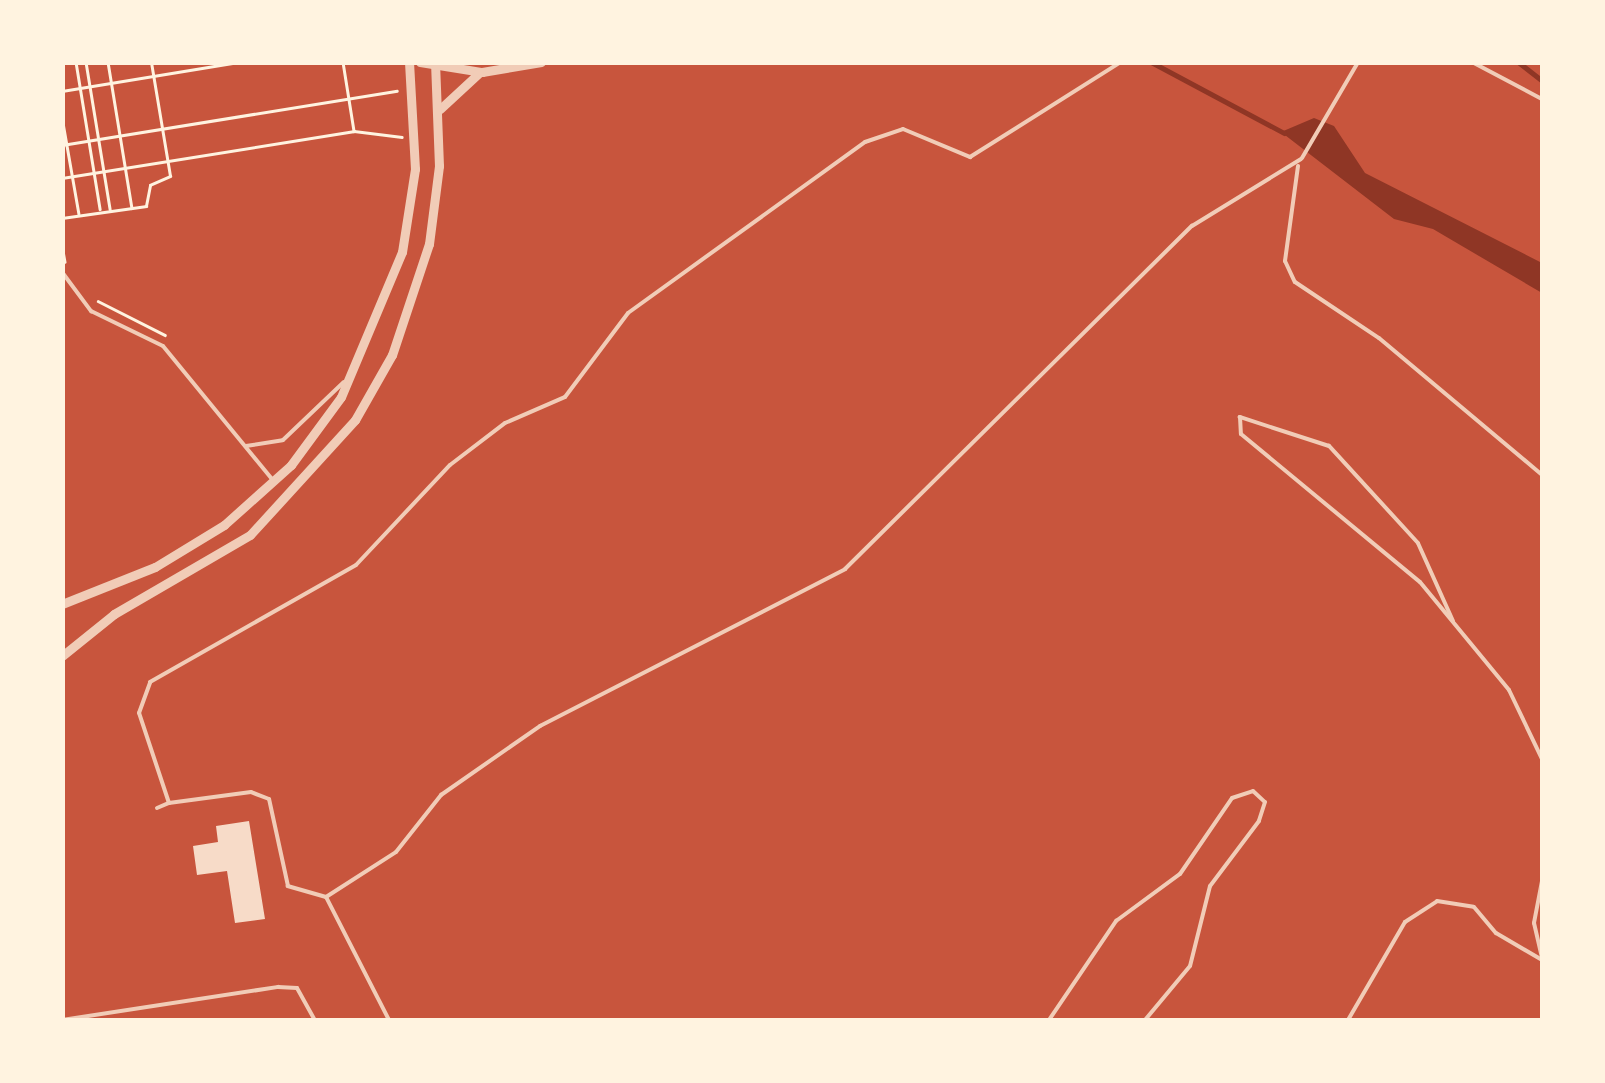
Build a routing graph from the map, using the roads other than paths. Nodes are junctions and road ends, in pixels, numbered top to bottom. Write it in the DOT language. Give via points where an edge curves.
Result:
graph roads {
  1 [pos="409,62"];
  2 [pos="420,62"];
  3 [pos="540,62"];
  4 [pos="1122,62"];
  5 [pos="1358,62"];
  6 [pos="1472,62"];
  7 [pos="435,64"];
  8 [pos="482,72"];
  9 [pos="1542,99"];
  10 [pos="439,111"];
  11 [pos="1301,159"];
  12 [pos="64,270"];
  13 [pos="356,374"];
  14 [pos="244,446"];
  15 [pos="1542,475"];
  16 [pos="274,482"];
  17 [pos="290,499"];
  18 [pos="62,604"];
  19 [pos="1453,621"];
  20 [pos="62,656"];
  21 [pos="1542,759"];
  22 [pos="170,803"];
  23 [pos="157,808"];
  24 [pos="1542,881"];
  25 [pos="326,897"];
  26 [pos="1542,959"];
  27 [pos="62,1020"];
  28 [pos="315,1020"];
  29 [pos="389,1020"];
  30 [pos="1049,1020"];
  31 [pos="1145,1020"];
  32 [pos="1348,1020"];
  1 -- 13 [label="street" via="408,219 390,295"];
  2 -- 7 [label="street"];
  3 -- 8 [label="street"];
  4 -- 22 [label="lane" via="970,157 903,130 865,142 628,313 565,397 505,423 450,465 356,565 166,666 139,713"];
  5 -- 11 [label="lane"];
  6 -- 9 [label="lane"];
  7 -- 8 [label="street"];
  7 -- 10 [label="street"];
  8 -- 10 [label="street"];
  10 -- 17 [label="street" via="433,223 404,324 355,420"];
  11 -- 15 [label="lane" via="1285,244 1295,282 1390,346"];
  11 -- 25 [label="lane" via="1192,226 845,569 540,726 441,795 396,852"];
  12 -- 14 [label="lane" via="90,311 156,342"];
  13 -- 14 [label="lane" via="284,440"];
  13 -- 16 [label="street"];
  14 -- 16 [label="lane"];
  16 -- 17 [label="street"];
  16 -- 18 [label="street" via="176,556"];
  17 -- 20 [label="street" via="231,550 114,614"];
  19 -- 19 [label="lane" via="1404,564 1241,434 1240,417 1329,446 1418,543"];
  19 -- 21 [label="lane" via="1509,690"];
  22 -- 23 [label="lane"];
  22 -- 25 [label="lane" via="261,792 272,805 288,886"];
  24 -- 26 [label="lane" via="1534,923"];
  25 -- 29 [label="lane"];
  26 -- 32 [label="lane" via="1496,934 1474,908 1437,901 1405,922"];
  27 -- 28 [label="lane" via="278,987 298,988"];
  30 -- 31 [label="lane" via="1116,921 1180,874 1232,798 1253,790 1265,802 1259,821 1210,886 1190,966"];
}
